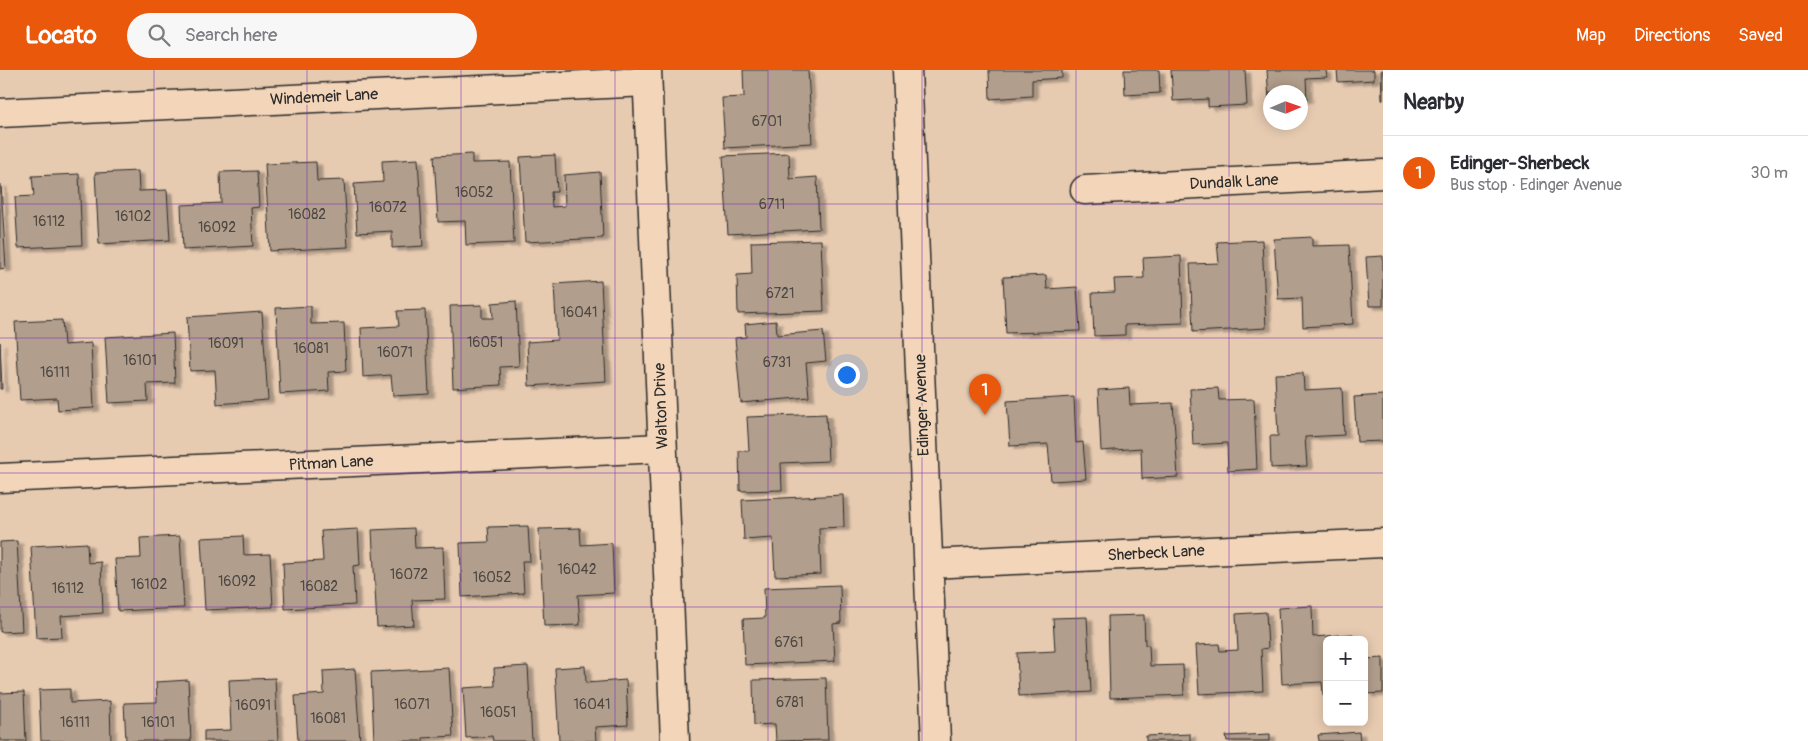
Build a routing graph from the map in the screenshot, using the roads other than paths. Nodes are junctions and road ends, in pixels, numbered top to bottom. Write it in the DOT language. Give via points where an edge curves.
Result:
graph roads {
  1 [pos="907,70"];
  2 [pos="647,76"];
  3 [pos="0,113"];
  4 [pos="1383,174"];
  5 [pos="1085,190"];
  6 [pos="662,448"];
  7 [pos="0,478"];
  8 [pos="1383,543"];
  9 [pos="929,564"];
  10 [pos="675,741"];
  11 [pos="936,741"];
  1 -- 9 [label="street, Edinger Avenue"];
  2 -- 3 [label="street, Windemeir Lane"];
  2 -- 6 [label="street, Walton Drive"];
  4 -- 5 [label="street, Dundalk Lane"];
  6 -- 7 [label="street, Pitman Lane"];
  6 -- 10 [label="street, Walton Drive"];
  8 -- 9 [label="street, Sherbeck Lane"];
  9 -- 11 [label="street, Edinger Avenue"];
}
